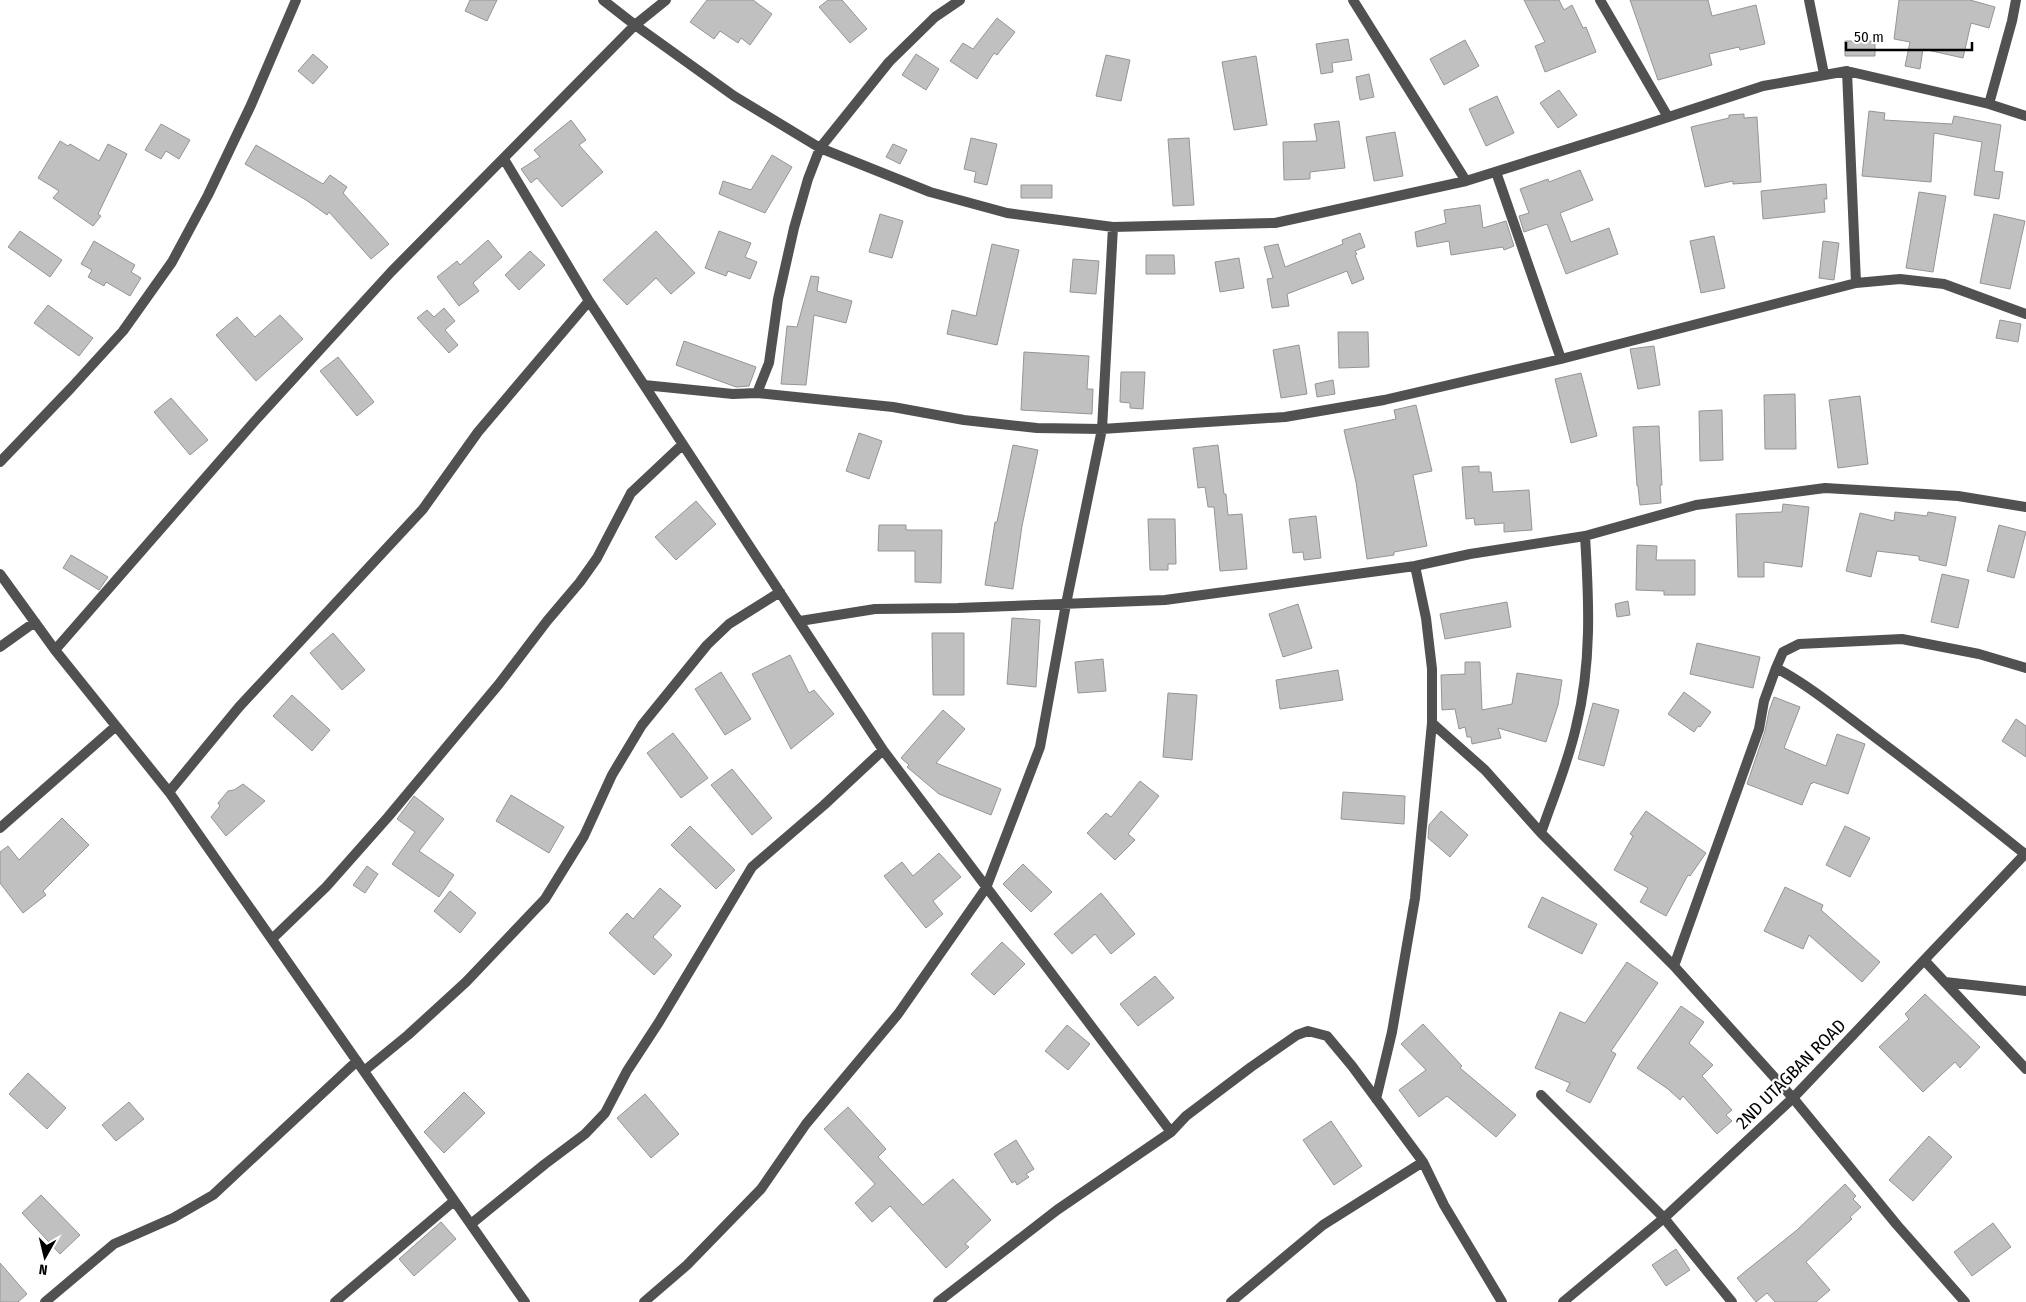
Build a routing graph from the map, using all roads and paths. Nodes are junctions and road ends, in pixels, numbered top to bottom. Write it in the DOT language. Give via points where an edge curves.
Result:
graph roads {
  1 [pos="296,0"];
  2 [pos="604,0"];
  3 [pos="666,0"];
  4 [pos="960,0"];
  5 [pos="1352,0"];
  6 [pos="1600,0"];
  7 [pos="1809,0"];
  8 [pos="2016,0"];
  9 [pos="635,25"];
  10 [pos="1848,71"];
  11 [pos="1824,74"];
  12 [pos="1989,104"];
  13 [pos="2026,116"];
  14 [pos="1668,117"];
  15 [pos="820,148"];
  16 [pos="504,159"];
  17 [pos="1496,172"];
  18 [pos="1466,181"];
  19 [pos="1113,227"];
  20 [pos="1856,283"];
  21 [pos="589,301"];
  22 [pos="2026,314"];
  23 [pos="1561,359"];
  24 [pos="644,385"];
  25 [pos="757,393"];
  26 [pos="1102,429"];
  27 [pos="682,445"];
  28 [pos="0,462"];
  29 [pos="2026,507"];
  30 [pos="1585,536"];
  31 [pos="1414,566"];
  32 [pos="0,574"];
  33 [pos="780,592"];
  34 [pos="1066,604"];
  35 [pos="800,621"];
  36 [pos="35,622"];
  37 [pos="0,648"];
  38 [pos="55,650"];
  39 [pos="1776,668"];
  40 [pos="2026,668"];
  41 [pos="1432,723"];
  42 [pos="116,726"];
  43 [pos="883,750"];
  44 [pos="169,792"];
  45 [pos="0,828"];
  46 [pos="1541,833"];
  47 [pos="2026,854"];
  48 [pos="986,888"];
  49 [pos="272,939"];
  50 [pos="1925,961"];
  51 [pos="1674,966"];
  52 [pos="1945,982"];
  53 [pos="2026,991"];
  54 [pos="358,1061"];
  55 [pos="2026,1069"];
  56 [pos="364,1071"];
  57 [pos="1541,1095"];
  58 [pos="1792,1098"];
  59 [pos="1376,1099"];
  60 [pos="1171,1132"];
  61 [pos="1423,1162"];
  62 [pos="454,1201"];
  63 [pos="1664,1218"];
  64 [pos="471,1224"];
  65 [pos="45,1302"];
  66 [pos="335,1302"];
  67 [pos="525,1302"];
  68 [pos="644,1302"];
  69 [pos="938,1302"];
  70 [pos="1231,1302"];
  71 [pos="1502,1302"];
  72 [pos="1563,1302"];
  73 [pos="1732,1302"];
  74 [pos="1965,1302"];
  1 -- 28 [label="street" via="248,113 172,262 123,331"];
  2 -- 9 [label="street"];
  3 -- 9 [label="street"];
  4 -- 15 [label="street" via="935,18 889,62"];
  5 -- 18 [label="street"];
  6 -- 14 [label="street"];
  7 -- 11 [label="street"];
  8 -- 12 [label="street"];
  9 -- 15 [label="street" via="734,96"];
  9 -- 16 [label="street"];
  10 -- 11 [label="street"];
  10 -- 12 [label="street"];
  10 -- 20 [label="street"];
  11 -- 14 [label="street" via="1763,86"];
  12 -- 13 [label="street"];
  14 -- 17 [label="street"];
  15 -- 19 [label="street" via="930,192 1007,213"];
  15 -- 25 [label="street" via="794,228 778,299 769,363"];
  16 -- 21 [label="street"];
  16 -- 38 [label="street" via="391,272 254,422"];
  17 -- 18 [label="street"];
  17 -- 23 [label="street"];
  18 -- 19 [label="street" via="1275,223"];
  19 -- 26 [label="street"];
  20 -- 22 [label="street" via="1900,279 1944,284"];
  20 -- 23 [label="street"];
  21 -- 24 [label="street"];
  21 -- 44 [label="street" via="478,432 423,509 239,708"];
  23 -- 26 [label="street" via="1384,400 1285,417"];
  24 -- 25 [label="street" via="733,394"];
  24 -- 27 [label="street"];
  25 -- 26 [label="street" via="892,407 964,420 1037,428"];
  26 -- 34 [label="street"];
  27 -- 33 [label="street"];
  27 -- 49 [label="street" via="631,493 586,574 499,684 326,887"];
  29 -- 30 [label="street" via="1958,496 1825,488 1696,505"];
  30 -- 31 [label="street"];
  30 -- 46 [label="street" via="1588,656 1576,728"];
  31 -- 34 [label="street" via="1165,600"];
  31 -- 41 [label="street" via="1426,618 1432,669"];
  32 -- 36 [label="street"];
  33 -- 35 [label="street"];
  33 -- 56 [label="street" via="723,629 642,725 612,775 584,836 545,898 466,982"];
  34 -- 35 [label="street" via="875,609"];
  34 -- 48 [label="street" via="1040,747"];
  35 -- 43 [label="street"];
  36 -- 37 [label="street"];
  36 -- 38 [label="street"];
  38 -- 42 [label="street"];
  39 -- 40 [label="street" via="1783,652 1799,644 1902,639 1979,654"];
  39 -- 47 [label="street" via="1840,711"];
  39 -- 51 [label="street" via="1758,730"];
  41 -- 46 [label="street" via="1485,770"];
  41 -- 59 [label="street" via="1415,898 1392,1032"];
  42 -- 44 [label="street"];
  42 -- 45 [label="street"];
  43 -- 48 [label="street"];
  43 -- 64 [label="street" via="752,867 604,1112 585,1134"];
  44 -- 49 [label="street"];
  46 -- 51 [label="street"];
  47 -- 50 [label="street, 2ND UTAGBAN ROAD" via="1996,882"];
  48 -- 60 [label="street"];
  48 -- 68 [label="street" via="898,1014 806,1124 760,1190 687,1265"];
  49 -- 54 [label="street"];
  50 -- 52 [label="street"];
  50 -- 58 [label="street, 2ND UTAGBAN ROAD"];
  51 -- 58 [label="street"];
  52 -- 53 [label="street"];
  52 -- 55 [label="street"];
  54 -- 56 [label="street"];
  54 -- 65 [label="street" via="213,1195 174,1218 114,1244"];
  56 -- 62 [label="street"];
  57 -- 63 [label="street"];
  58 -- 63 [label="street, 2ND UTAGBAN ROAD"];
  58 -- 74 [label="street"];
  59 -- 60 [label="street" via="1327,1036 1308,1031 1250,1066 1186,1116"];
  59 -- 61 [label="street"];
  60 -- 69 [label="street" via="1057,1210"];
  61 -- 70 [label="street" via="1323,1225"];
  61 -- 71 [label="street" via="1444,1205"];
  62 -- 64 [label="street"];
  62 -- 66 [label="street"];
  63 -- 72 [label="street, 2ND UTAGBAN ROAD"];
  63 -- 73 [label="street"];
  64 -- 67 [label="street"];
}
